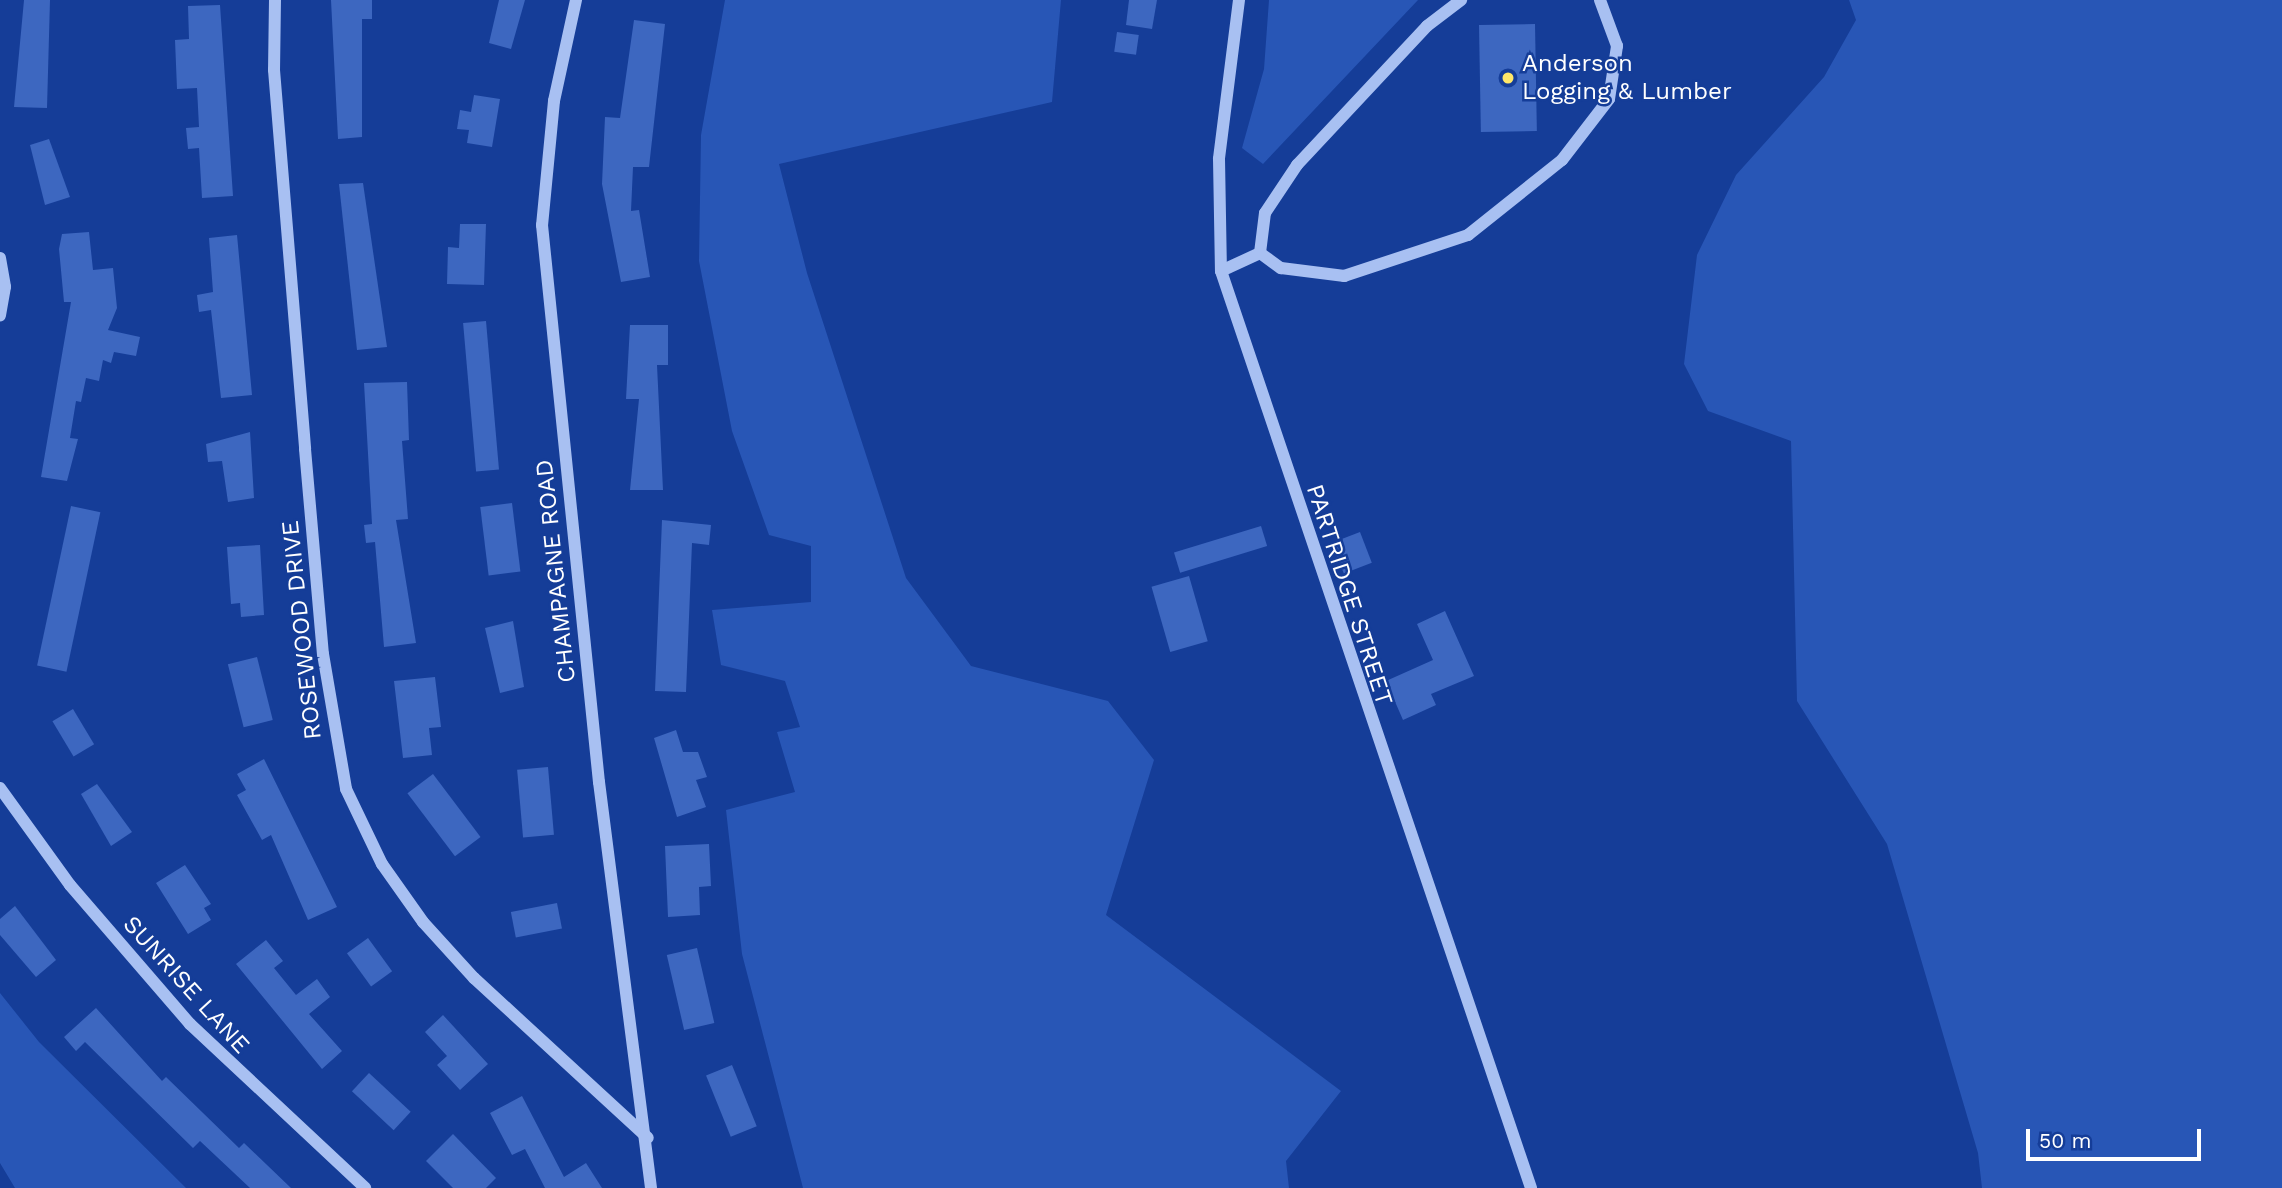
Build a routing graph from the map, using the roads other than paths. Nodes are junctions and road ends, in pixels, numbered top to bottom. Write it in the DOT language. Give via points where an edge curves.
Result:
graph roads {
  1 [pos="275,0"];
  2 [pos="576,0"];
  3 [pos="1240,0"];
  4 [pos="1461,0"];
  5 [pos="1600,0"];
  6 [pos="1260,253"];
  7 [pos="0,258"];
  8 [pos="1221,271"];
  9 [pos="0,316"];
  10 [pos="0,788"];
  11 [pos="648,1138"];
  12 [pos="365,1188"];
  13 [pos="651,1188"];
  14 [pos="1531,1188"];
  1 -- 11 [label="street, ROSEWOOD DRIVE" via="274,70 306,463 326,681 346,789 382,864 423,922 474,978"];
  2 -- 11 [label="street, CHAMPAGNE ROAD" via="554,102 542,225 599,782"];
  3 -- 8 [label="street, PARTRIDGE STREET" via="1219,159"];
  4 -- 6 [label="street" via="1427,26 1297,165 1265,213"];
  5 -- 6 [label="street" via="1617,46 1609,99 1562,160 1468,236 1344,276 1281,268"];
  6 -- 8 [label="street"];
  7 -- 9 [label="street" via="5,287"];
  8 -- 14 [label="street, PARTRIDGE STREET"];
  10 -- 12 [label="street, SUNRISE LANE" via="70,885 190,1024"];
  11 -- 13 [label="street, CHAMPAGNE ROAD"];
}
